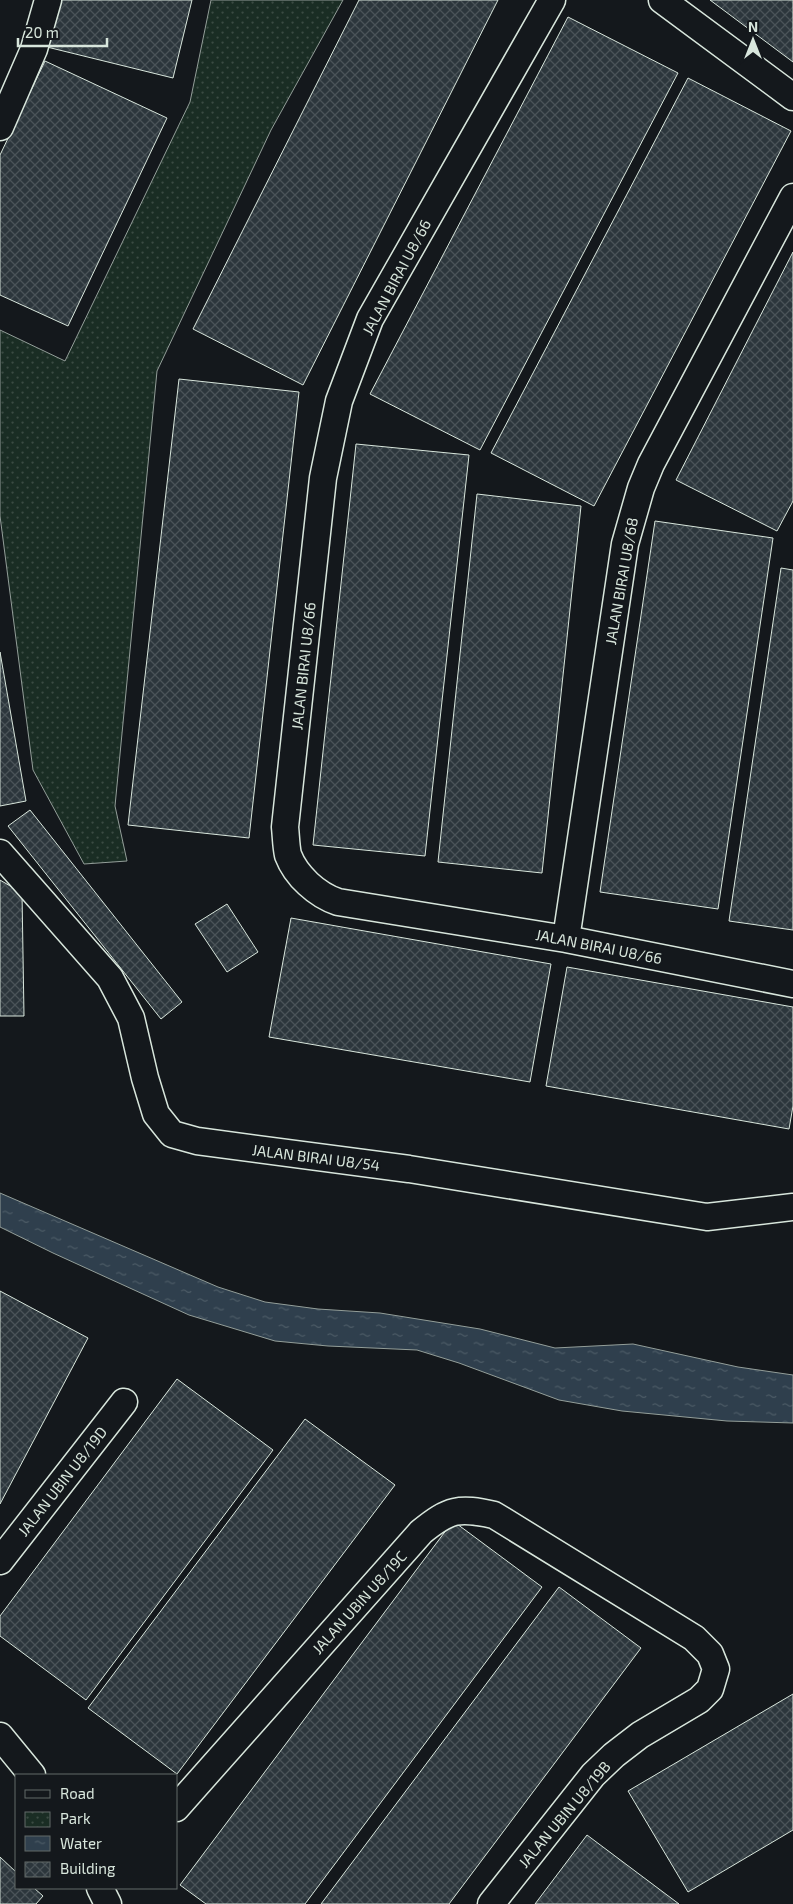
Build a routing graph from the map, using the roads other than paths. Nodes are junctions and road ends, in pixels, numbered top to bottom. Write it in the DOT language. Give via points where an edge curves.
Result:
graph roads {
  1 [pos="48,0"];
  2 [pos="552,0"];
  3 [pos="662,0"];
  4 [pos="793,98"];
  5 [pos="0,127"];
  6 [pos="793,197"];
  7 [pos="0,853"];
  8 [pos="566,939"];
  9 [pos="793,984"];
  10 [pos="793,1207"];
  11 [pos="124,1402"];
  12 [pos="0,1561"];
  13 [pos="581,1569"];
  14 [pos="0,1736"];
  15 [pos="31,1774"];
  16 [pos="178,1806"];
  17 [pos="491,1904"];
  1 -- 5 [label="street" via="34,49"];
  2 -- 8 [label="street, JALAN BIRAI U8/66" via="370,319 339,401 323,478 285,827 288,854 296,871 325,898"];
  3 -- 4 [label="street"];
  6 -- 8 [label="street, JALAN BIRAI U8/68" via="651,464 632,514"];
  7 -- 10 [label="street, JALAN BIRAI U8/54" via="110,978 131,1018 156,1114 172,1134 197,1141 409,1169 707,1217"];
  8 -- 9 [label="street, JALAN BIRAI U8/66"];
  11 -- 12 [label="street, JALAN UBIN U8/19D"];
  13 -- 16 [label="street, JALAN UBIN U8/19C" via="494,1515 472,1510 452,1511 436,1520"];
  13 -- 17 [label="street, JALAN UBIN U8/19B" via="694,1638 710,1654 716,1669 710,1689 699,1700 640,1735 593,1775"];
  14 -- 15 [label="street"];
}
